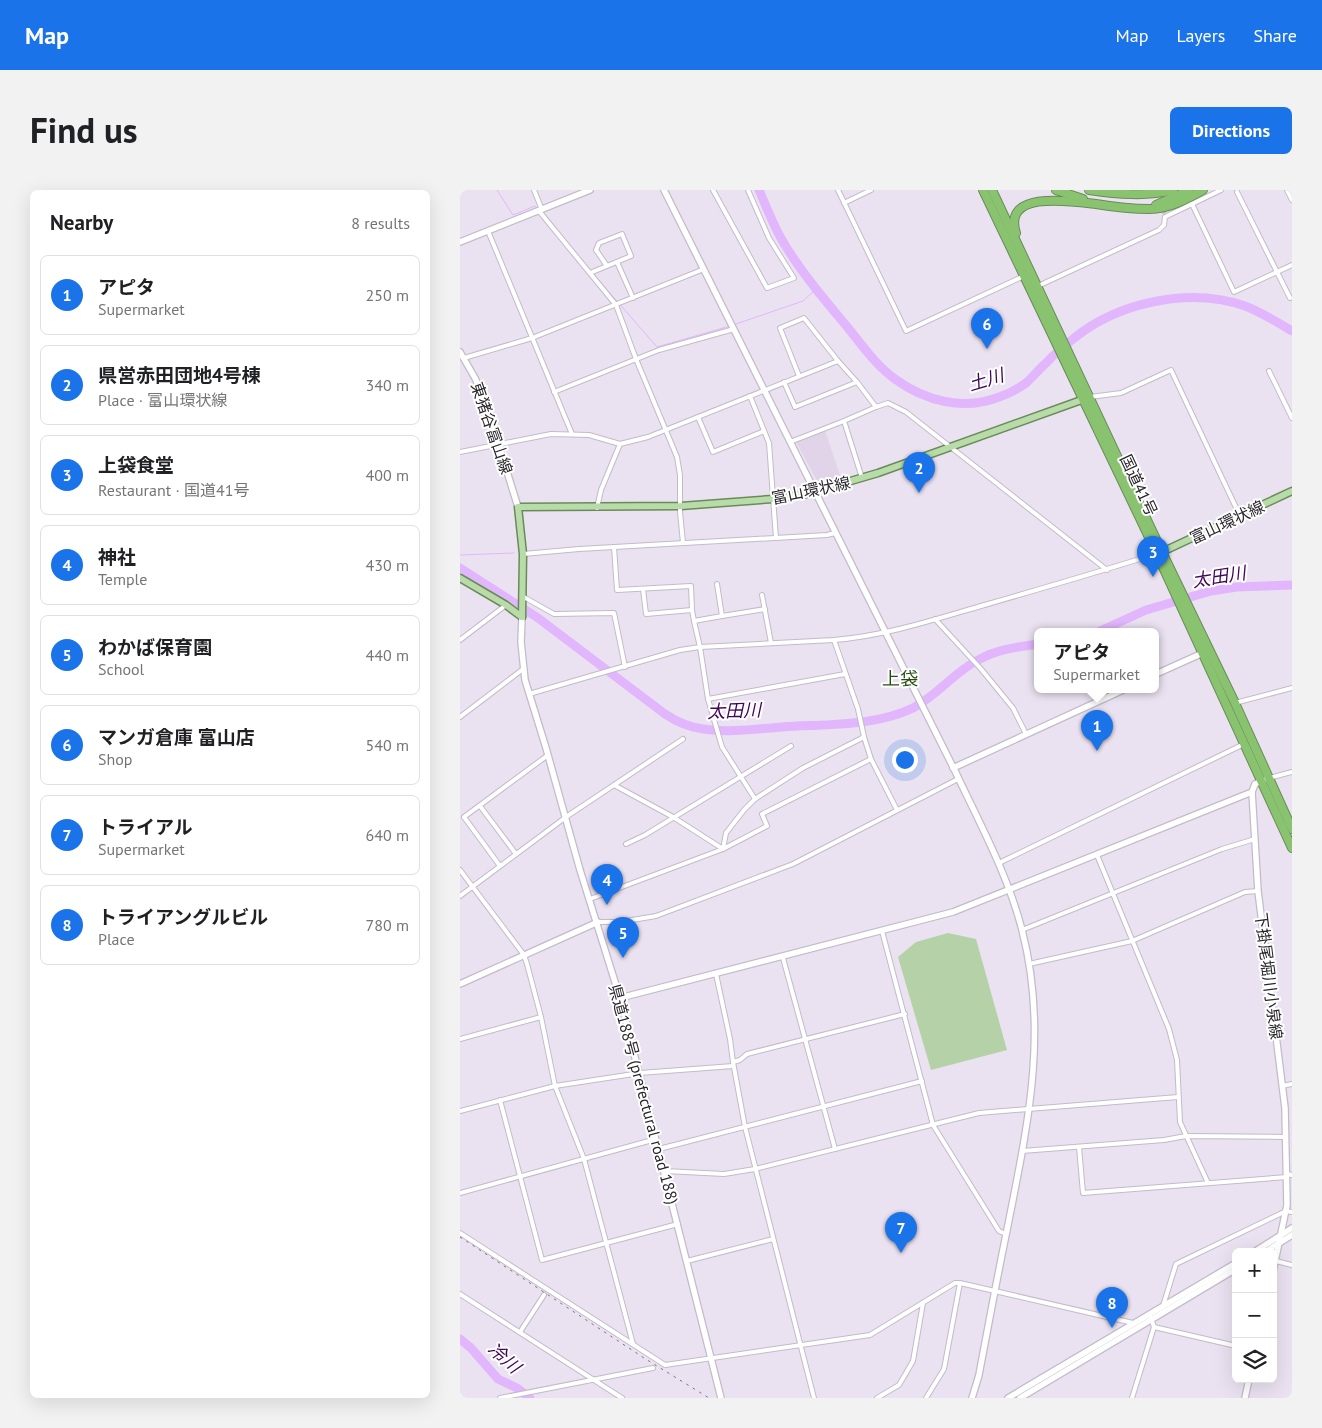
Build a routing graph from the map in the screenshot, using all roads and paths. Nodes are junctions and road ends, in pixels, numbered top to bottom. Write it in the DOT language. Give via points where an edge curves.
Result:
graph roads {
  1 [pos="534,190"];
  2 [pos="590,190"];
  3 [pos="664,190"];
  4 [pos="713,190"];
  5 [pos="748,190"];
  6 [pos="838,190"];
  7 [pos="871,190"];
  8 [pos="983,190"];
  9 [pos="992,190"];
  10 [pos="1056,190"];
  11 [pos="1089,190"];
  12 [pos="1163,190"];
  13 [pos="1173,190"];
  14 [pos="1189,190"];
  15 [pos="1203,190"];
  16 [pos="1221,190"];
  17 [pos="1287,190"];
  18 [pos="1097,191"];
  19 [pos="1237,192"];
  20 [pos="1141,194"];
  21 [pos="1292,200"];
  22 [pos="844,203"];
  23 [pos="1192,204"];
  24 [pos="1099,205"];
  25 [pos="1141,209"];
  26 [pos="540,210"];
  27 [pos="488,231"];
  28 [pos="460,242"];
  29 [pos="617,262"];
  30 [pos="1292,265"];
  31 [pos="607,266"];
  32 [pos="1029,268"];
  33 [pos="704,270"];
  34 [pos="1277,272"];
  35 [pos="590,273"];
  36 [pos="1024,276"];
  37 [pos="1038,286"];
  38 [pos="633,298"];
  39 [pos="1290,298"];
  40 [pos="616,305"];
  41 [pos="1053,328"];
  42 [pos="734,329"];
  43 [pos="532,338"];
  44 [pos="460,352"];
  45 [pos="464,358"];
  46 [pos="636,359"];
  47 [pos="838,361"];
  48 [pos="1269,372"];
  49 [pos="799,376"];
  50 [pos="784,382"];
  51 [pos="857,382"];
  52 [pos="764,390"];
  53 [pos="554,392"];
  54 [pos="750,396"];
  55 [pos="1087,398"];
  56 [pos="876,407"];
  57 [pos="698,417"];
  58 [pos="1292,418"];
  59 [pos="844,421"];
  60 [pos="665,430"];
  61 [pos="764,431"];
  62 [pos="572,434"];
  63 [pos="790,442"];
  64 [pos="498,443"];
  65 [pos="620,444"];
  66 [pos="951,447"];
  67 [pos="460,452"];
  68 [pos="862,479"];
  69 [pos="1292,491"];
  70 [pos="815,492"];
  71 [pos="772,499"];
  72 [pos="681,506"];
  73 [pos="518,507"];
  74 [pos="597,508"];
  75 [pos="1240,516"];
  76 [pos="835,533"];
  77 [pos="776,538"];
  78 [pos="683,544"];
  79 [pos="614,547"];
  80 [pos="1159,553"];
  81 [pos="523,554"];
  82 [pos="1106,570"];
  83 [pos="460,578"];
  84 [pos="717,584"];
  85 [pos="644,589"];
  86 [pos="762,595"];
  87 [pos="522,596"];
  88 [pos="506,605"];
  89 [pos="765,609"];
  90 [pos="692,610"];
  91 [pos="722,616"];
  92 [pos="522,617"];
  93 [pos="935,619"];
  94 [pos="694,621"];
  95 [pos="884,632"];
  96 [pos="460,640"];
  97 [pos="834,640"];
  98 [pos="771,643"];
  99 [pos="700,647"];
  100 [pos="1206,652"];
  101 [pos="626,667"];
  102 [pos="523,669"];
  103 [pos="1159,673"];
  104 [pos="845,674"];
  105 [pos="1292,688"];
  106 [pos="1116,693"];
  107 [pos="529,694"];
  108 [pos="708,699"];
  109 [pos="1235,702"];
  110 [pos="460,717"];
  111 [pos="1026,734"];
  112 [pos="864,737"];
  113 [pos="683,739"];
  114 [pos="1244,744"];
  115 [pos="790,746"];
  116 [pos="548,755"];
  117 [pos="871,759"];
  118 [pos="953,768"];
  119 [pos="1292,772"];
  120 [pos="741,777"];
  121 [pos="958,778"];
  122 [pos="1265,780"];
  123 [pos="614,785"];
  124 [pos="1252,792"];
  125 [pos="756,799"];
  126 [pos="480,806"];
  127 [pos="897,810"];
  128 [pos="566,816"];
  129 [pos="673,817"];
  130 [pos="1292,829"];
  131 [pos="1255,839"];
  132 [pos="626,844"];
  133 [pos="1292,848"];
  134 [pos="723,849"];
  135 [pos="516,854"];
  136 [pos="1097,855"];
  137 [pos="999,863"];
  138 [pos="500,866"];
  139 [pos="460,870"];
  140 [pos="472,886"];
  141 [pos="1009,890"];
  142 [pos="1258,891"];
  143 [pos="1113,893"];
  144 [pos="460,896"];
  145 [pos="590,899"];
  146 [pos="598,922"];
  147 [pos="1022,930"];
  148 [pos="882,931"];
  149 [pos="1132,941"];
  150 [pos="524,955"];
  151 [pos="783,958"];
  152 [pos="1028,964"];
  153 [pos="716,974"];
  154 [pos="460,984"];
  155 [pos="620,998"];
  156 [pos="905,1014"];
  157 [pos="541,1017"];
  158 [pos="460,1040"];
  159 [pos="805,1040"];
  160 [pos="733,1064"];
  161 [pos="640,1073"];
  162 [pos="922,1081"];
  163 [pos="1292,1084"];
  164 [pos="556,1086"];
  165 [pos="1282,1086"];
  166 [pos="1178,1097"];
  167 [pos="500,1100"];
  168 [pos="823,1107"];
  169 [pos="1030,1110"];
  170 [pos="460,1111"];
  171 [pos="933,1125"];
  172 [pos="745,1127"];
  173 [pos="1186,1136"];
  174 [pos="1286,1137"];
  175 [pos="656,1139"];
  176 [pos="1079,1146"];
  177 [pos="659,1149"];
  178 [pos="835,1149"];
  179 [pos="1022,1151"];
  180 [pos="584,1159"];
  181 [pos="755,1169"];
  182 [pos="665,1171"];
  183 [pos="1289,1175"];
  184 [pos="520,1176"];
  185 [pos="1208,1183"];
  186 [pos="460,1193"];
  187 [pos="1289,1211"];
  188 [pos="678,1224"];
  189 [pos="1292,1228"];
  190 [pos="460,1233"];
  191 [pos="1006,1234"];
  192 [pos="1292,1235"];
  193 [pos="1281,1236"];
  194 [pos="773,1239"];
  195 [pos="606,1242"];
  196 [pos="1279,1244"];
  197 [pos="1261,1248"];
  198 [pos="1272,1248"];
  199 [pos="1277,1255"];
  200 [pos="687,1261"];
  201 [pos="1277,1261"];
  202 [pos="1232,1264"];
  203 [pos="1292,1265"];
  204 [pos="1232,1271"];
  205 [pos="960,1283"];
  206 [pos="995,1292"];
  207 [pos="460,1294"];
  208 [pos="544,1295"];
  209 [pos="923,1303"];
  210 [pos="1163,1306"];
  211 [pos="1150,1316"];
  212 [pos="1133,1323"];
  213 [pos="1154,1327"];
  214 [pos="520,1332"];
  215 [pos="633,1344"];
  216 [pos="1232,1345"];
  217 [pos="800,1346"];
  218 [pos="711,1359"];
  219 [pos="653,1368"];
  220 [pos="593,1379"];
  221 [pos="1248,1383"];
  222 [pos="500,1398"];
  223 [pos="622,1398"];
  224 [pos="721,1398"];
  225 [pos="814,1398"];
  226 [pos="877,1398"];
  227 [pos="926,1398"];
  228 [pos="972,1398"];
  229 [pos="1008,1398"];
  230 [pos="1020,1398"];
  231 [pos="1132,1398"];
  232 [pos="1245,1398"];
  1 -- 26 [label="street"];
  2 -- 26 [label="street"];
  3 -- 33 [label="street"];
  4 -- 5 [label="street" via="767,288 794,278 769,238"];
  6 -- 22 [label="street"];
  7 -- 22 [label="street"];
  8 -- 36 [label="highway, 国道41号"];
  9 -- 32 [label="highway, 国道41号"];
  10 -- 24 [label="highway"];
  11 -- 18 [label="highway"];
  12 -- 20 [label="highway"];
  13 -- 20 [label="highway"];
  14 -- 25 [label="highway" via="1158,205"];
  15 -- 25 [label="highway" via="1168,206"];
  16 -- 23 [label="street"];
  17 -- 21 [label="street"];
  18 -- 20 [label="highway"];
  19 -- 34 [label="street"];
  22 -- 36 [label="street" via="906,331"];
  23 -- 34 [label="street" via="1234,292"];
  23 -- 37 [label="street" via="1165,216 1164,225 1159,230"];
  24 -- 25 [label="highway"];
  24 -- 32 [label="highway" via="1042,198 1021,207 1014,224"];
  26 -- 27 [label="street"];
  26 -- 35 [label="street"];
  27 -- 28 [label="street"];
  27 -- 43 [label="street"];
  29 -- 31 [label="street"];
  29 -- 31 [label="street" via="631,256 622,234 599,243 596,250"];
  29 -- 38 [label="street"];
  30 -- 34 [label="street"];
  31 -- 35 [label="street"];
  32 -- 37 [label="highway, 国道41号"];
  33 -- 38 [label="street"];
  33 -- 42 [label="street"];
  34 -- 39 [label="street"];
  35 -- 40 [label="street"];
  36 -- 41 [label="highway, 国道41号"];
  37 -- 41 [label="highway, 国道41号"];
  38 -- 40 [label="street"];
  40 -- 43 [label="street"];
  40 -- 46 [label="street"];
  41 -- 55 [label="highway, 国道41号"];
  42 -- 46 [label="street"];
  42 -- 52 [label="street"];
  43 -- 45 [label="street"];
  43 -- 53 [label="street"];
  44 -- 45 [label="street, 東猪谷富山線"];
  45 -- 64 [label="street, 東猪谷富山線" via="485,401"];
  46 -- 53 [label="street"];
  46 -- 60 [label="street"];
  47 -- 49 [label="street"];
  47 -- 49 [label="street" via="804,318 780,328"];
  47 -- 51 [label="street"];
  48 -- 58 [label="street"];
  49 -- 50 [label="street"];
  50 -- 51 [label="street" via="795,407"];
  50 -- 52 [label="street"];
  51 -- 56 [label="street"];
  52 -- 54 [label="street"];
  52 -- 63 [label="street"];
  53 -- 62 [label="street"];
  54 -- 57 [label="street"];
  54 -- 61 [label="street"];
  55 -- 66 [label="main road, 富山環状線"];
  55 -- 75 [label="street" via="1121,393 1171,370"];
  55 -- 80 [label="highway, 国道41号"];
  56 -- 59 [label="street"];
  56 -- 66 [label="street" via="888,403 906,412"];
  57 -- 60 [label="street"];
  57 -- 61 [label="street" via="714,452"];
  59 -- 63 [label="street"];
  59 -- 68 [label="street"];
  60 -- 65 [label="street"];
  60 -- 72 [label="street" via="677,457"];
  61 -- 71 [label="street" via="769,443"];
  62 -- 64 [label="street" via="551,434"];
  62 -- 65 [label="street"];
  63 -- 70 [label="street"];
  64 -- 67 [label="street"];
  64 -- 73 [label="street, 東猪谷富山線"];
  65 -- 74 [label="street"];
  66 -- 68 [label="main road, 富山環状線"];
  66 -- 82 [label="street"];
  68 -- 70 [label="main road, 富山環状線"];
  69 -- 75 [label="main road, 富山環状線"];
  70 -- 71 [label="main road, 富山環状線"];
  70 -- 76 [label="street"];
  71 -- 72 [label="main road, 富山環状線"];
  71 -- 77 [label="street"];
  72 -- 74 [label="main road, 富山環状線"];
  72 -- 78 [label="street"];
  73 -- 74 [label="main road, 富山環状線"];
  73 -- 81 [label="main road"];
  75 -- 80 [label="main road, 富山環状線"];
  76 -- 77 [label="street"];
  76 -- 95 [label="street"];
  77 -- 78 [label="street"];
  78 -- 79 [label="street"];
  79 -- 81 [label="street"];
  79 -- 85 [label="street" via="617,590"];
  80 -- 82 [label="street"];
  80 -- 100 [label="highway, 国道41号"];
  81 -- 87 [label="main road"];
  82 -- 93 [label="street"];
  83 -- 88 [label="main road"];
  84 -- 91 [label="street"];
  85 -- 90 [label="street" via="691,586"];
  85 -- 90 [label="street" via="646,614"];
  86 -- 89 [label="street"];
  87 -- 92 [label="main road"];
  87 -- 101 [label="street" via="554,614 614,613"];
  88 -- 92 [label="main road"];
  88 -- 96 [label="street"];
  89 -- 91 [label="street"];
  89 -- 98 [label="street"];
  90 -- 94 [label="street"];
  91 -- 94 [label="street"];
  92 -- 102 [label="street, 県道188号 (prefectural road 188)"];
  93 -- 95 [label="street"];
  93 -- 111 [label="street" via="1013,708"];
  94 -- 99 [label="street"];
  95 -- 97 [label="street"];
  95 -- 118 [label="street"];
  97 -- 98 [label="street"];
  97 -- 104 [label="street"];
  98 -- 99 [label="street"];
  99 -- 101 [label="street"];
  99 -- 108 [label="street"];
  100 -- 103 [label="street"];
  100 -- 109 [label="highway, 国道41号"];
  100 -- 114 [label="highway, 国道41号"];
  101 -- 107 [label="street"];
  102 -- 107 [label="street, 県道188号 (prefectural road 188)"];
  102 -- 110 [label="street"];
  104 -- 108 [label="street"];
  104 -- 112 [label="street"];
  105 -- 109 [label="street"];
  106 -- 111 [label="street"];
  107 -- 116 [label="street, 県道188号 (prefectural road 188)"];
  108 -- 120 [label="street" via="722,747"];
  109 -- 122 [label="highway, 国道41号"];
  111 -- 118 [label="street"];
  112 -- 117 [label="street"];
  112 -- 125 [label="street" via="803,768"];
  113 -- 123 [label="street"];
  114 -- 122 [label="highway, 国道41号"];
  114 -- 137 [label="street"];
  115 -- 120 [label="street"];
  116 -- 126 [label="street"];
  116 -- 128 [label="street, 県道188号 (prefectural road 188)"];
  117 -- 127 [label="street"];
  117 -- 134 [label="street" via="762,814 767,826"];
  118 -- 121 [label="street"];
  119 -- 122 [label="street"];
  120 -- 125 [label="street"];
  120 -- 129 [label="street"];
  121 -- 127 [label="street"];
  121 -- 137 [label="street"];
  122 -- 124 [label="street" via="1255,784"];
  122 -- 130 [label="highway, 国道41号"];
  122 -- 133 [label="highway, 国道41号"];
  123 -- 128 [label="street"];
  123 -- 129 [label="street"];
  124 -- 131 [label="street, 下掛尾堀川小泉線"];
  124 -- 136 [label="street"];
  125 -- 134 [label="street" via="726,833"];
  126 -- 135 [label="street"];
  126 -- 138 [label="street" via="464,817"];
  127 -- 146 [label="street" via="793,864 656,916"];
  128 -- 135 [label="street"];
  128 -- 145 [label="street, 県道188号 (prefectural road 188)"];
  129 -- 132 [label="street"];
  129 -- 134 [label="street"];
  131 -- 142 [label="street, 下掛尾堀川小泉線"];
  131 -- 143 [label="street"];
  134 -- 145 [label="street"];
  135 -- 138 [label="street"];
  136 -- 141 [label="street"];
  136 -- 143 [label="street"];
  137 -- 141 [label="street"];
  138 -- 140 [label="street"];
  139 -- 140 [label="street"];
  140 -- 144 [label="street"];
  140 -- 150 [label="street"];
  141 -- 147 [label="street"];
  141 -- 148 [label="street" via="953,912"];
  142 -- 149 [label="street" via="1245,892"];
  142 -- 165 [label="street, 下掛尾堀川小泉線"];
  143 -- 147 [label="street"];
  143 -- 149 [label="street"];
  145 -- 146 [label="street, 県道188号 (prefectural road 188)"];
  146 -- 150 [label="street"];
  146 -- 155 [label="street, 県道188号 (prefectural road 188)"];
  147 -- 152 [label="street"];
  148 -- 151 [label="street"];
  148 -- 156 [label="street"];
  149 -- 152 [label="street"];
  149 -- 166 [label="street" via="1173,1042 1178,1060"];
  150 -- 154 [label="street"];
  150 -- 157 [label="street"];
  151 -- 153 [label="street"];
  151 -- 159 [label="street"];
  152 -- 169 [label="street" via="1035,1035"];
  153 -- 155 [label="street"];
  153 -- 160 [label="street"];
  155 -- 161 [label="street, 県道188号 (prefectural road 188)"];
  156 -- 159 [label="street"];
  156 -- 162 [label="street"];
  157 -- 158 [label="street"];
  157 -- 164 [label="street"];
  159 -- 160 [label="street" via="747,1054"];
  159 -- 168 [label="street"];
  160 -- 161 [label="street"];
  160 -- 172 [label="street"];
  161 -- 164 [label="street"];
  161 -- 175 [label="street, 県道188号 (prefectural road 188)"];
  162 -- 168 [label="street"];
  162 -- 171 [label="street"];
  163 -- 165 [label="street"];
  164 -- 167 [label="street"];
  164 -- 180 [label="street"];
  165 -- 174 [label="street, 下掛尾堀川小泉線"];
  166 -- 169 [label="street"];
  166 -- 173 [label="street" via="1180,1122"];
  167 -- 170 [label="street"];
  167 -- 184 [label="street"];
  168 -- 172 [label="street"];
  168 -- 178 [label="street"];
  169 -- 171 [label="street" via="979,1113"];
  169 -- 179 [label="street"];
  171 -- 178 [label="street"];
  171 -- 191 [label="street" via="999,1231"];
  172 -- 177 [label="street"];
  172 -- 181 [label="street"];
  173 -- 174 [label="street"];
  173 -- 176 [label="street"];
  173 -- 185 [label="street"];
  174 -- 183 [label="street, 下掛尾堀川小泉線"];
  175 -- 177 [label="street, 県道188号 (prefectural road 188)"];
  175 -- 180 [label="street"];
  176 -- 179 [label="street"];
  176 -- 185 [label="street" via="1083,1193"];
  177 -- 182 [label="street, 県道188号 (prefectural road 188)"];
  178 -- 181 [label="street"];
  179 -- 191 [label="street"];
  180 -- 184 [label="street"];
  180 -- 195 [label="street"];
  181 -- 182 [label="street" via="724,1174"];
  181 -- 194 [label="street"];
  182 -- 188 [label="street, 県道188号 (prefectural road 188)"];
  183 -- 185 [label="street"];
  183 -- 187 [label="street, 下掛尾堀川小泉線"];
  184 -- 186 [label="street"];
  184 -- 195 [label="street" via="542,1260"];
  187 -- 193 [label="street, 下掛尾堀川小泉線"];
  187 -- 210 [label="street" via="1176,1264"];
  188 -- 195 [label="street"];
  188 -- 200 [label="street, 県道188号 (prefectural road 188)"];
  189 -- 193 [label="street"];
  190 -- 215 [label="street"];
  191 -- 206 [label="street"];
  192 -- 196 [label="street"];
  193 -- 196 [label="street, 下掛尾堀川小泉線"];
  193 -- 197 [label="street"];
  194 -- 200 [label="street"];
  194 -- 217 [label="street"];
  195 -- 215 [label="street"];
  196 -- 198 [label="street"];
  196 -- 199 [label="street, 下掛尾堀川小泉線"];
  200 -- 218 [label="street, 県道188号 (prefectural road 188)"];
  201 -- 203 [label="street"];
  202 -- 210 [label="street"];
  204 -- 211 [label="street"];
  205 -- 206 [label="street"];
  205 -- 209 [label="street"];
  205 -- 227 [label="street" via="944,1369"];
  206 -- 212 [label="street"];
  206 -- 228 [label="street"];
  207 -- 214 [label="street"];
  208 -- 214 [label="street"];
  209 -- 217 [label="street" via="870,1335"];
  209 -- 226 [label="street" via="913,1361 899,1385"];
  210 -- 211 [label="street"];
  211 -- 212 [label="street"];
  211 -- 213 [label="street"];
  211 -- 230 [label="street"];
  212 -- 229 [label="street"];
  213 -- 216 [label="street"];
  213 -- 231 [label="street"];
  214 -- 220 [label="street"];
  215 -- 218 [label="street" via="665,1366"];
  217 -- 218 [label="street"];
  217 -- 225 [label="street"];
  218 -- 224 [label="street, 県道188号 (prefectural road 188)"];
  219 -- 220 [label="street"];
  220 -- 222 [label="street"];
  220 -- 223 [label="street"];
  221 -- 232 [label="street"];
}
